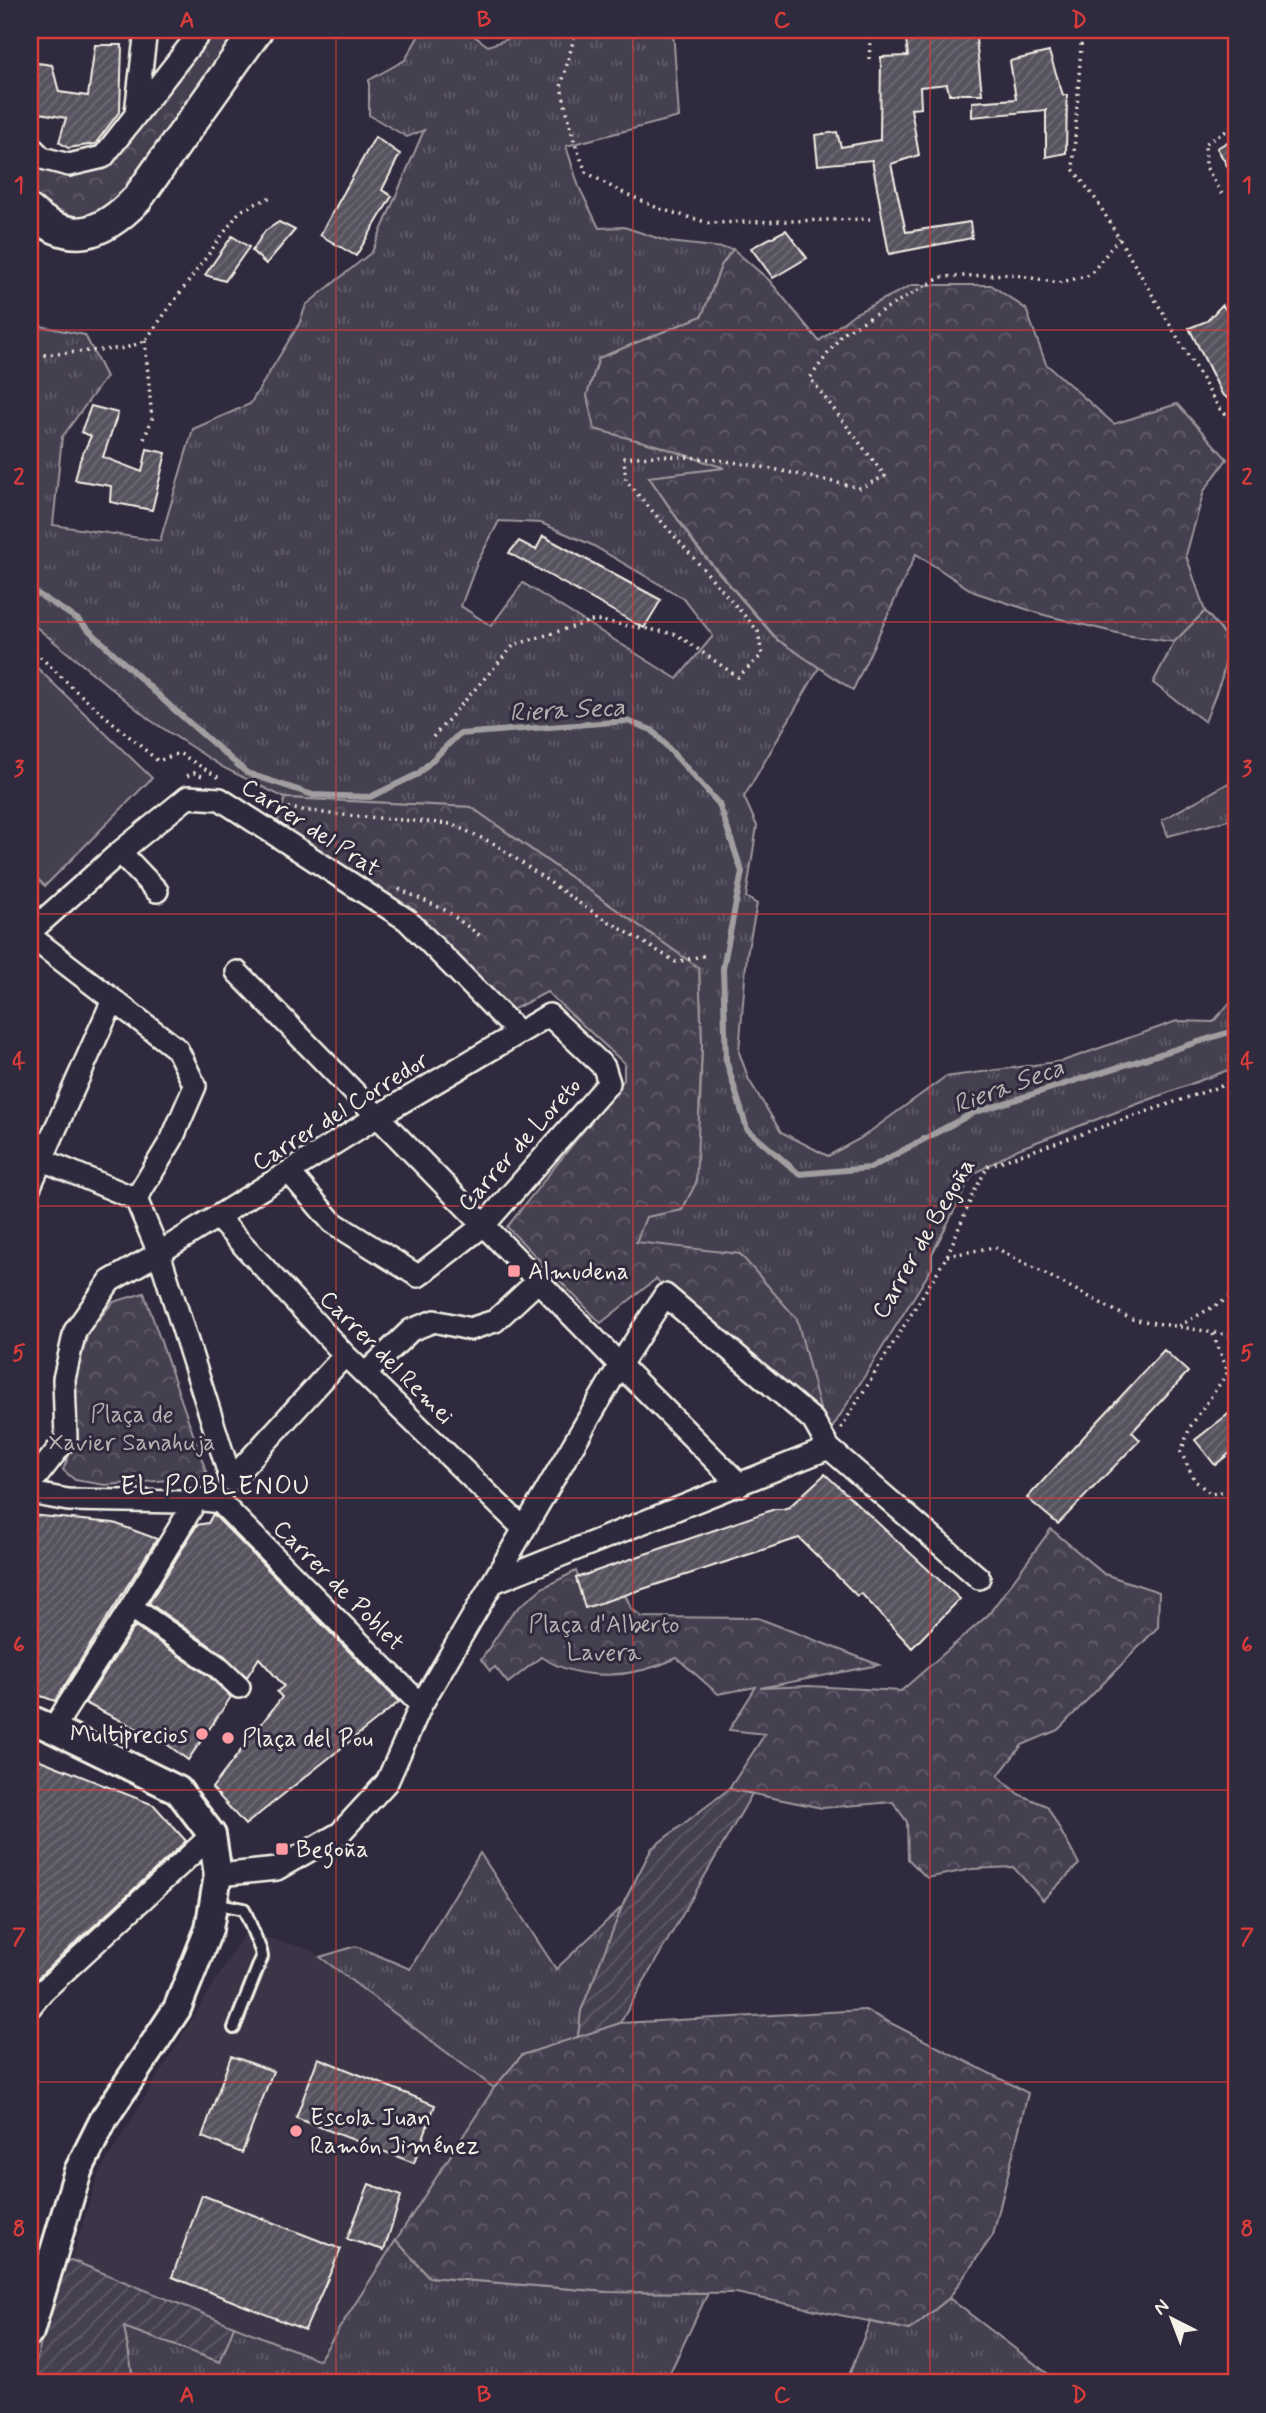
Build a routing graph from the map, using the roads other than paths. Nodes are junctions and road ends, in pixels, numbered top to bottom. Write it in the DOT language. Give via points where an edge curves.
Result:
graph roads {
  1 [pos="146,30"];
  2 [pos="202,30"];
  3 [pos="257,30"];
  4 [pos="136,114"];
  5 [pos="30,146"];
  6 [pos="30,211"];
  7 [pos="120,852"];
  8 [pos="158,891"];
  9 [pos="30,934"];
  10 [pos="237,972"];
  11 [pos="113,1000"];
  12 [pos="549,1015"];
  13 [pos="519,1033"];
  14 [pos="378,1116"];
  15 [pos="36,1157"];
  16 [pos="289,1172"];
  17 [pos="30,1186"];
  18 [pos="136,1199"];
  19 [pos="217,1217"];
  20 [pos="484,1225"];
  21 [pos="159,1253"];
  22 [pos="538,1280"];
  23 [pos="345,1355"];
  24 [pos="620,1365"];
  25 [pos="365,1374"];
  26 [pos="828,1448"];
  27 [pos="30,1479"];
  28 [pos="740,1485"];
  29 [pos="30,1493"];
  30 [pos="197,1499"];
  31 [pos="524,1530"];
  32 [pos="979,1578"];
  33 [pos="494,1582"];
  34 [pos="131,1607"];
  35 [pos="239,1687"];
  36 [pos="421,1705"];
  37 [pos="42,1724"];
  38 [pos="212,1835"];
  39 [pos="218,1874"];
  40 [pos="214,1903"];
  41 [pos="31,2004"];
  42 [pos="234,2028"];
  43 [pos="30,2332"];
  1 -- 4 [label="street"];
  2 -- 4 [label="street"];
  3 -- 6 [label="main road" via="121,215 95,230 76,233 49,226"];
  4 -- 5 [label="street" via="103,157 69,165 42,158"];
  7 -- 8 [label="street"];
  7 -- 9 [label="street, Carrer del Prat"];
  7 -- 13 [label="street, Carrer del Prat" via="188,797 220,799 407,920"];
  9 -- 11 [label="street"];
  10 -- 14 [label="street"];
  11 -- 15 [label="street"];
  11 -- 18 [label="street" via="177,1049 195,1086 172,1139"];
  12 -- 13 [label="street, Carrer del Corredor"];
  12 -- 20 [label="street, Carrer de Loreto" via="604,1067 609,1083"];
  13 -- 14 [label="street, Carrer del Corredor"];
  14 -- 16 [label="street, Carrer del Corredor"];
  14 -- 20 [label="street"];
  15 -- 17 [label="street"];
  15 -- 18 [label="street"];
  16 -- 19 [label="street, Carrer del Corredor"];
  16 -- 20 [label="street, Carrer de Loreto" via="332,1222 418,1276"];
  18 -- 21 [label="street"];
  19 -- 21 [label="street, Carrer del Corredor"];
  19 -- 23 [label="street, Carrer del Remei"];
  20 -- 22 [label="street"];
  21 -- 23 [label="street" via="231,1480"];
  21 -- 27 [label="street" via="110,1281 75,1331 64,1379 66,1439"];
  22 -- 24 [label="street"];
  22 -- 25 [label="street" via="495,1321 470,1329 434,1321 411,1330"];
  23 -- 25 [label="street, Carrer del Remei"];
  24 -- 26 [label="street" via="665,1295 813,1420"];
  24 -- 28 [label="street"];
  24 -- 31 [label="street"];
  25 -- 31 [label="street, Carrer del Remei"];
  26 -- 28 [label="street"];
  26 -- 32 [label="street"];
  28 -- 33 [label="street"];
  29 -- 30 [label="street" via="68,1500"];
  30 -- 34 [label="street"];
  30 -- 36 [label="street, Carrer de Poblet" via="220,1502"];
  31 -- 33 [label="street"];
  33 -- 36 [label="street"];
  34 -- 35 [label="street" via="218,1667"];
  34 -- 37 [label="street"];
  36 -- 39 [label="street" via="387,1782 340,1833 277,1869"];
  37 -- 38 [label="street" via="178,1790"];
  38 -- 39 [label="street"];
  38 -- 41 [label="street"];
  39 -- 40 [label="street"];
  40 -- 42 [label="lane" via="244,1909 262,1957"];
  40 -- 43 [label="street" via="209,1929 177,2009 105,2117 78,2171"];
}
